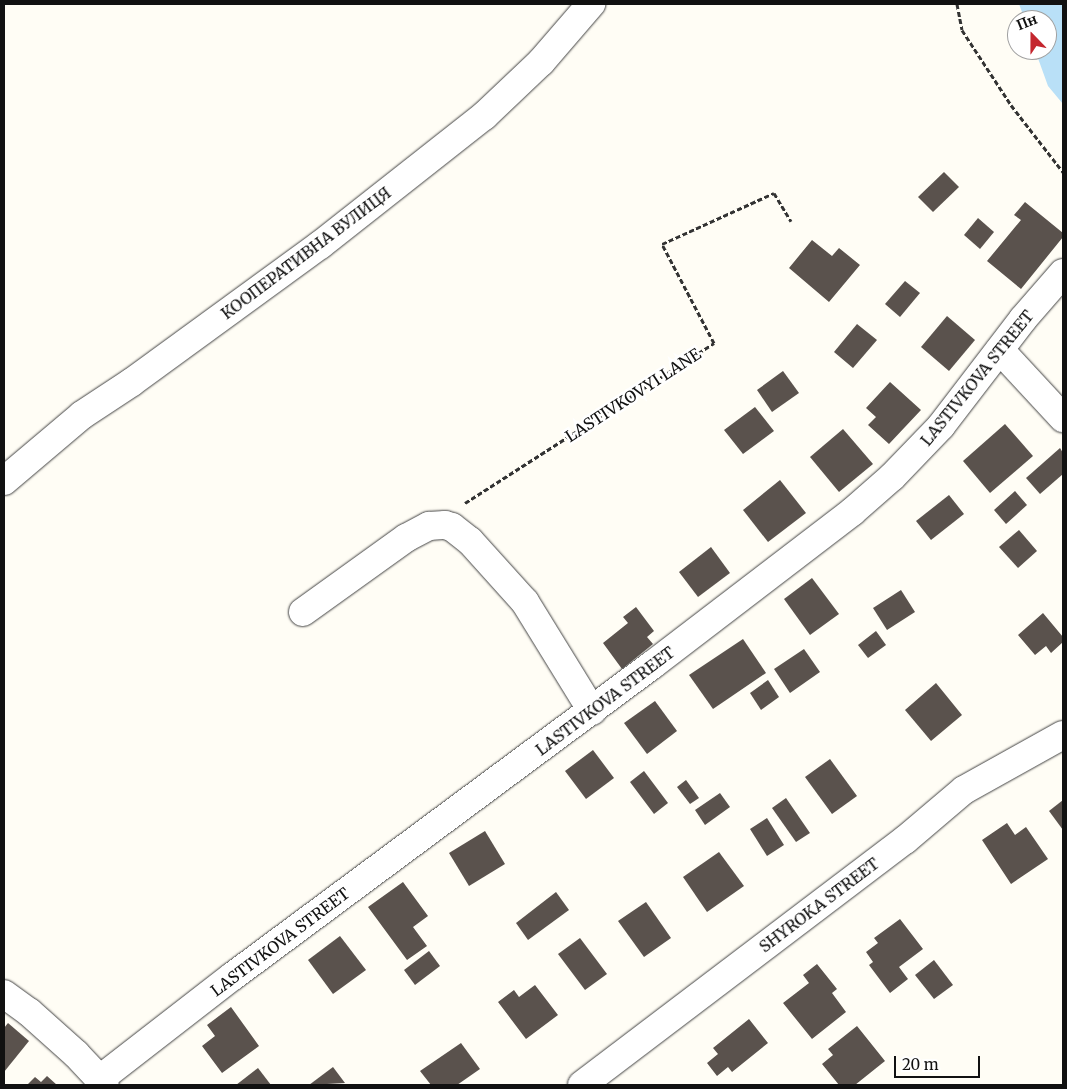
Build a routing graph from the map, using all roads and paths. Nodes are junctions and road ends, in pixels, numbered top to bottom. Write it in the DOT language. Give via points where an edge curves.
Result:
graph roads {
  1 [pos="591,4"];
  2 [pos="957,4"];
  3 [pos="1063,172"];
  4 [pos="791,221"];
  5 [pos="1063,273"];
  6 [pos="1000,350"];
  7 [pos="1063,418"];
  8 [pos="4,481"];
  9 [pos="429,526"];
  10 [pos="303,612"];
  11 [pos="592,711"];
  12 [pos="1063,735"];
  13 [pos="4,994"];
  14 [pos="103,1082"];
  15 [pos="582,1085"];
  1 -- 8 [label="street, КООПЕРАТИВНА ВУЛИЦЯ" via="541,62 484,116 320,245 82,415"];
  2 -- 3 [label="path" via="962,30 1011,105"];
  4 -- 9 [label="path, LASTIVKOVYI LANE" via="774,193 662,244 714,342"];
  5 -- 6 [label="street, LASTIVKOVA STREET"];
  6 -- 7 [label="street"];
  6 -- 11 [label="street, LASTIVKOVA STREET" via="941,426 892,477"];
  9 -- 10 [label="street" via="390,549"];
  9 -- 11 [label="street" via="446,525 460,531 525,602"];
  11 -- 14 [label="street, LASTIVKOVA STREET" via="234,976"];
  12 -- 15 [label="street, SHYROKA STREET" via="964,790 917,830"];
  13 -- 14 [label="street" via="52,1032"];
}
